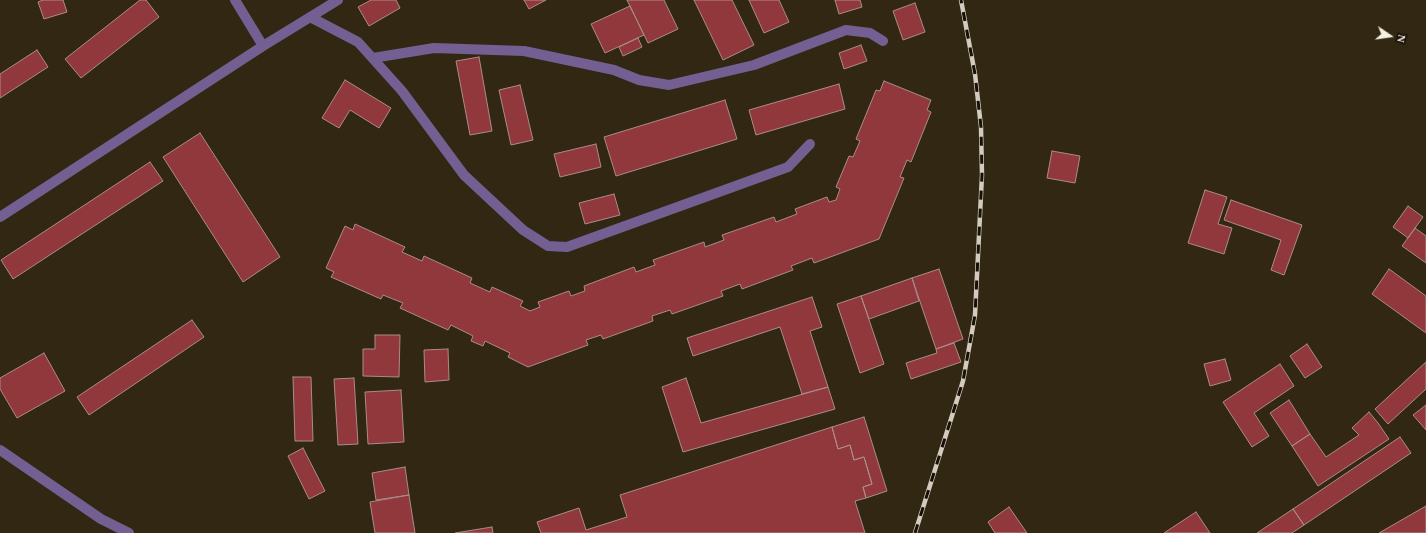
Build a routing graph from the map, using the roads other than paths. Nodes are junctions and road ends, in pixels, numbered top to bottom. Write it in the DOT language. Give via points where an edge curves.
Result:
graph roads {
  1 [pos="235,0"];
  2 [pos="338,0"];
  3 [pos="310,17"];
  4 [pos="883,42"];
  5 [pos="263,46"];
  6 [pos="373,58"];
  7 [pos="810,144"];
  8 [pos="0,218"];
  9 [pos="0,450"];
  10 [pos="129,533"];
  1 -- 5 [label="street"];
  2 -- 3 [label="street"];
  3 -- 5 [label="street"];
  3 -- 6 [label="street" via="358,42"];
  4 -- 6 [label="street" via="870,33 846,30 754,64 669,85 639,80 614,70 524,51 434,48"];
  5 -- 8 [label="street"];
  6 -- 7 [label="street" via="402,91 464,175 523,230 548,246 567,247 788,167"];
  9 -- 10 [label="street" via="101,519"];
}
